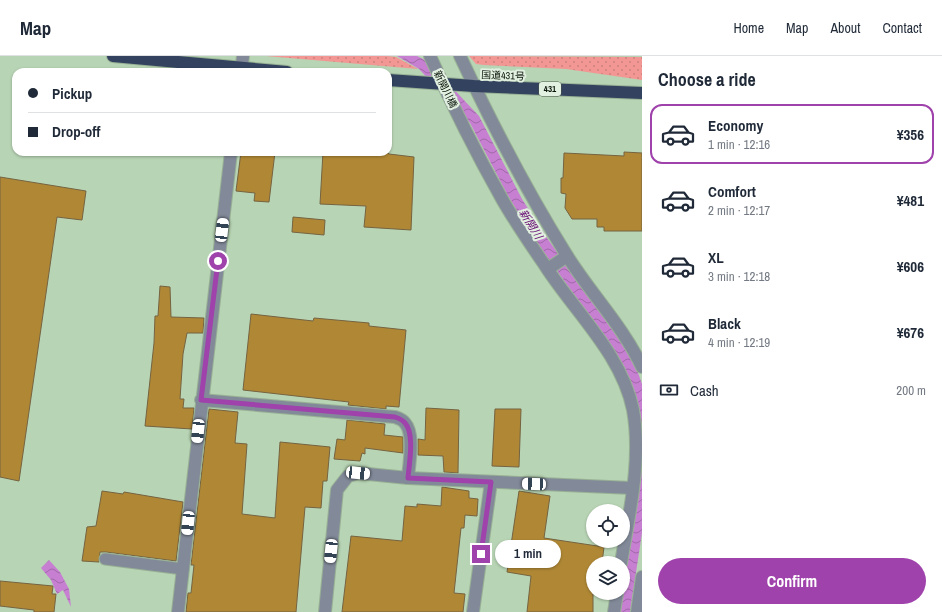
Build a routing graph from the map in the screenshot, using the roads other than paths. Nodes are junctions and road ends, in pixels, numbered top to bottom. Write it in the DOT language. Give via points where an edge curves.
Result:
graph roads {
  1 [pos="113,56"];
  2 [pos="430,56"];
  3 [pos="460,56"];
  4 [pos="242,65"];
  5 [pos="261,68"];
  6 [pos="392,80"];
  7 [pos="443,84"];
  8 [pos="474,86"];
  9 [pos="642,93"];
  10 [pos="231,156"];
  11 [pos="565,257"];
  12 [pos="550,268"];
  13 [pos="642,367"];
  14 [pos="201,400"];
  15 [pos="639,435"];
  16 [pos="408,478"];
  17 [pos="491,482"];
  18 [pos="632,488"];
  19 [pos="622,556"];
  20 [pos="105,559"];
  21 [pos="183,569"];
  22 [pos="642,577"];
  23 [pos="641,592"];
  24 [pos="616,600"];
  25 [pos="178,612"];
  26 [pos="324,612"];
  27 [pos="472,612"];
  28 [pos="614,612"];
  29 [pos="637,612"];
  1 -- 4 [label="highway"];
  2 -- 7 [label="street, 新開川橋"];
  3 -- 8 [label="street"];
  4 -- 5 [label="highway"];
  6 -- 7 [label="highway, 国道431号 / 431"];
  7 -- 8 [label="highway, 国道431号 / 431"];
  7 -- 12 [label="street, 新開川橋" via="502,200"];
  8 -- 9 [label="highway, 国道431号 / 431"];
  8 -- 11 [label="street" via="526,189"];
  10 -- 14 [label="street"];
  11 -- 12 [label="street"];
  11 -- 13 [label="street" via="623,334"];
  12 -- 15 [label="street, 新開川橋" via="617,367 627,388"];
  14 -- 16 [label="street" via="395,417 405,422 409,429"];
  14 -- 21 [label="street"];
  15 -- 18 [label="street, 新開川橋"];
  16 -- 17 [label="street"];
  16 -- 26 [label="street" via="358,473 348,476 339,485"];
  17 -- 18 [label="street"];
  17 -- 27 [label="street"];
  18 -- 19 [label="street, 新開川橋"];
  20 -- 21 [label="lane"];
  21 -- 25 [label="street"];
  22 -- 23 [label="street"];
  23 -- 29 [label="street"];
  24 -- 28 [label="street"];
}
